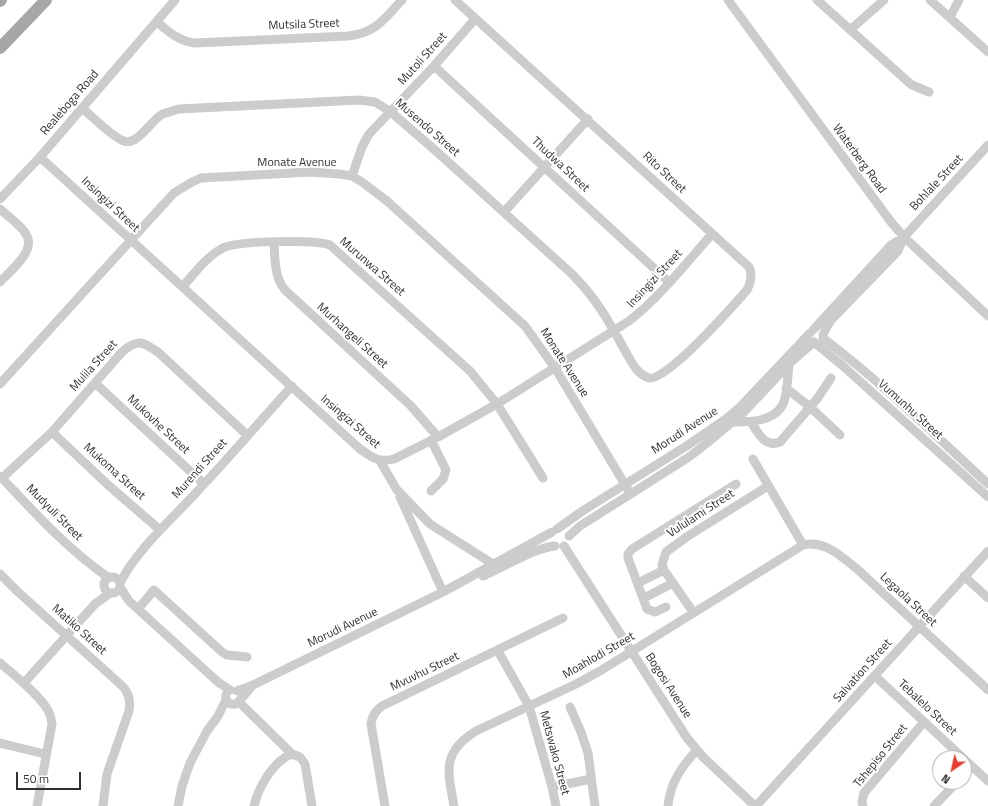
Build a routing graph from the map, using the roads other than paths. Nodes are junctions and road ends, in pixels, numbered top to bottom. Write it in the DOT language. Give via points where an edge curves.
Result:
graph roads {
  1 [pos="46,0"];
  2 [pos="175,0"];
  3 [pos="402,0"];
  4 [pos="455,0"];
  5 [pos="728,0"];
  6 [pos="817,0"];
  7 [pos="884,0"];
  8 [pos="930,0"];
  9 [pos="959,0"];
  10 [pos="950,17"];
  11 [pos="475,18"];
  12 [pos="157,22"];
  13 [pos="850,30"];
  14 [pos="0,48"];
  15 [pos="988,52"];
  16 [pos="434,66"];
  17 [pos="929,92"];
  18 [pos="82,108"];
  19 [pos="391,112"];
  20 [pos="588,119"];
  21 [pos="988,146"];
  22 [pos="40,157"];
  23 [pos="546,167"];
  24 [pos="352,176"];
  25 [pos="0,199"];
  26 [pos="0,209"];
  27 [pos="504,212"];
  28 [pos="712,234"];
  29 [pos="904,237"];
  30 [pos="131,240"];
  31 [pos="274,242"];
  32 [pos="895,248"];
  33 [pos="0,282"];
  34 [pos="669,282"];
  35 [pos="183,286"];
  36 [pos="988,316"];
  37 [pos="614,330"];
  38 [pos="811,331"];
  39 [pos="823,336"];
  40 [pos="814,342"];
  41 [pos="789,364"];
  42 [pos="555,368"];
  43 [pos="661,375"];
  44 [pos="831,378"];
  45 [pos="0,384"];
  46 [pos="95,384"];
  47 [pos="292,386"];
  48 [pos="786,388"];
  49 [pos="497,404"];
  50 [pos="810,407"];
  51 [pos="733,422"];
  52 [pos="751,422"];
  53 [pos="52,432"];
  54 [pos="247,435"];
  55 [pos="840,435"];
  56 [pos="434,439"];
  57 [pos="753,459"];
  58 [pos="380,461"];
  59 [pos="1,477"];
  60 [pos="543,478"];
  61 [pos="204,484"];
  62 [pos="625,484"];
  63 [pos="736,484"];
  64 [pos="988,484"];
  65 [pos="768,486"];
  66 [pos="397,490"];
  67 [pos="430,491"];
  68 [pos="630,493"];
  69 [pos="988,497"];
  70 [pos="160,530"];
  71 [pos="555,531"];
  72 [pos="569,536"];
  73 [pos="803,545"];
  74 [pos="559,546"];
  75 [pos="988,551"];
  76 [pos="493,564"];
  77 [pos="664,570"];
  78 [pos="0,574"];
  79 [pos="964,576"];
  80 [pos="673,583"];
  81 [pos="638,584"];
  82 [pos="112,585"];
  83 [pos="443,592"];
  84 [pos="644,598"];
  85 [pos="988,598"];
  86 [pos="666,607"];
  87 [pos="138,609"];
  88 [pos="693,612"];
  89 [pos="563,618"];
  90 [pos="919,627"];
  91 [pos="66,635"];
  92 [pos="498,650"];
  93 [pos="631,652"];
  94 [pos="247,657"];
  95 [pos="0,663"];
  96 [pos="875,676"];
  97 [pos="24,683"];
  98 [pos="988,690"];
  99 [pos="233,697"];
  100 [pos="529,706"];
  101 [pos="570,707"];
  102 [pos="924,722"];
  103 [pos="0,743"];
  104 [pos="697,750"];
  105 [pos="954,750"];
  106 [pos="45,754"];
  107 [pos="296,755"];
  108 [pos="972,767"];
  109 [pos="592,778"];
  110 [pos="988,781"];
  111 [pos="552,787"];
  112 [pos="949,790"];
  113 [pos="37,806"];
  114 [pos="103,806"];
  115 [pos="178,806"];
  116 [pos="254,806"];
  117 [pos="312,806"];
  118 [pos="385,806"];
  119 [pos="454,806"];
  120 [pos="556,806"];
  121 [pos="595,806"];
  122 [pos="668,806"];
  123 [pos="755,806"];
  124 [pos="863,806"];
  125 [pos="934,806"];
  1 -- 14 [label="main road"];
  2 -- 12 [label="street, Realeboga Road"];
  3 -- 12 [label="street, Mutsila Street" via="375,28 357,35 195,43 178,38"];
  4 -- 11 [label="street, Rito Street"];
  5 -- 29 [label="street, Waterberg Road"];
  6 -- 13 [label="street"];
  7 -- 13 [label="street"];
  8 -- 10 [label="street"];
  9 -- 10 [label="street"];
  10 -- 15 [label="street"];
  11 -- 16 [label="street, Mutoli Street"];
  11 -- 20 [label="street, Rito Street"];
  12 -- 18 [label="street, Realeboga Road"];
  13 -- 17 [label="street" via="912,85"];
  16 -- 19 [label="street, Mutoli Street"];
  16 -- 23 [label="street, Thudwa Street"];
  18 -- 19 [label="street, Musendo Street" via="118,138 127,142 138,137 161,115 179,109 359,100 374,102"];
  18 -- 22 [label="street, Realeboga Road"];
  19 -- 24 [label="street, Mutoli Street" via="369,134"];
  19 -- 27 [label="street, Musendo Street"];
  20 -- 23 [label="street"];
  20 -- 28 [label="street, Rito Street"];
  21 -- 29 [label="street, Bohlale Street"];
  22 -- 25 [label="street, Realeboga Road"];
  22 -- 30 [label="street, Insingizi Street"];
  23 -- 27 [label="street"];
  23 -- 34 [label="street, Thudwa Street"];
  24 -- 30 [label="street, Monate Avenue" via="310,172 201,178 174,193"];
  24 -- 42 [label="street, Monate Avenue" via="387,201 519,321"];
  26 -- 33 [label="street" via="22,229 29,241 26,254"];
  27 -- 37 [label="street, Musendo Street" via="579,282"];
  28 -- 34 [label="street, Insingizi Street"];
  28 -- 43 [label="street, Rito Street" via="749,267 750,284 694,347"];
  29 -- 32 [label="street, Bohlale Street"];
  29 -- 36 [label="street, Waterberg Road"];
  30 -- 35 [label="street, Insingizi Street"];
  30 -- 45 [label="street, Monate Avenue"];
  31 -- 35 [label="street, Murunwa Street" via="222,248 200,266"];
  31 -- 49 [label="street, Murunwa Street" via="316,242 335,249 470,371"];
  31 -- 56 [label="street, Murhangeli Street" via="276,274 285,290 411,406"];
  32 -- 38 [label="street, Morudi Avenue"];
  32 -- 39 [label="street" via="832,318"];
  34 -- 37 [label="street, Insingizi Street" via="644,309 629,322"];
  35 -- 47 [label="street, Insingizi Street"];
  37 -- 42 [label="street, Insingizi Street"];
  37 -- 43 [label="street, Musendo Street" via="637,370 650,378"];
  38 -- 39 [label="street" via="819,330"];
  38 -- 40 [label="street" via="810,339"];
  38 -- 62 [label="street, Morudi Avenue" via="726,419"];
  39 -- 40 [label="street" via="818,342"];
  39 -- 64 [label="street, Vumunhu Street" via="902,403"];
  40 -- 41 [label="street, Morudi Avenue"];
  40 -- 69 [label="street, Vumunhu Street"];
  41 -- 48 [label="street"];
  41 -- 51 [label="street, Morudi Avenue"];
  42 -- 49 [label="street, Insingizi Street"];
  42 -- 62 [label="street, Monate Avenue"];
  44 -- 50 [label="street"];
  46 -- 53 [label="street, Mulila Street"];
  46 -- 54 [label="street, Mulila Street" via="130,345 142,343 159,352"];
  46 -- 61 [label="street, Mukovhe Street"];
  47 -- 54 [label="street, Murendi Street"];
  47 -- 58 [label="street, Insingizi Street" via="360,449"];
  48 -- 50 [label="street"];
  48 -- 52 [label="street" via="784,404 776,412"];
  49 -- 56 [label="street, Insingizi Street"];
  49 -- 60 [label="street, Murunwa Street"];
  50 -- 52 [label="street" via="780,442 775,444 768,443 761,437"];
  50 -- 55 [label="street"];
  51 -- 52 [label="street"];
  51 -- 68 [label="street, Morudi Avenue" via="690,457"];
  53 -- 59 [label="street, Mulila Street"];
  53 -- 70 [label="street, Mukoma Street"];
  54 -- 61 [label="street, Murendi Street"];
  56 -- 58 [label="street, Insingizi Street" via="394,459"];
  56 -- 67 [label="street, Murhangeli Street" via="446,470 443,479"];
  57 -- 65 [label="street"];
  58 -- 66 [label="street"];
  59 -- 82 [label="street, Mudyuli Street"];
  61 -- 70 [label="street, Murendi Street"];
  62 -- 68 [label="street, Monate Avenue"];
  62 -- 71 [label="street, Morudi Avenue"];
  63 -- 81 [label="street" via="632,549 628,558"];
  65 -- 73 [label="street"];
  65 -- 77 [label="street, Vululami Street" via="670,549 664,556"];
  66 -- 76 [label="street" via="430,524"];
  66 -- 83 [label="street"];
  68 -- 72 [label="street, Morudi Avenue"];
  70 -- 82 [label="street, Murendi Street"];
  71 -- 72 [label="street" via="564,530"];
  71 -- 74 [label="street" via="551,535 551,541"];
  71 -- 76 [label="street, Morudi Avenue"];
  72 -- 74 [label="street" via="568,542"];
  73 -- 88 [label="street, Moahlodi Street"];
  73 -- 90 [label="street, Legaola Street" via="823,545 839,554"];
  74 -- 83 [label="street, Morudi Avenue" via="547,546 500,569"];
  74 -- 93 [label="street, Bogosi Avenue"];
  75 -- 79 [label="street, Salvation Street"];
  76 -- 83 [label="street, Morudi Avenue"];
  77 -- 80 [label="street"];
  77 -- 81 [label="street"];
  78 -- 91 [label="street, Matiko Street"];
  79 -- 85 [label="street"];
  79 -- 90 [label="street, Salvation Street"];
  80 -- 84 [label="street"];
  80 -- 88 [label="street"];
  81 -- 84 [label="street"];
  82 -- 87 [label="street, Mudyuli Street"];
  82 -- 91 [label="street, Murendi Street"];
  83 -- 99 [label="street, Morudi Avenue"];
  84 -- 86 [label="street" via="651,611"];
  87 -- 94 [label="street" via="154,590 222,652"];
  87 -- 99 [label="street, Mudyuli Street"];
  88 -- 93 [label="street, Moahlodi Street"];
  89 -- 92 [label="street, Mvuvhu Street"];
  90 -- 96 [label="street, Salvation Street"];
  90 -- 98 [label="street, Legaola Street"];
  91 -- 97 [label="street, Murendi Street"];
  91 -- 114 [label="street, Matiko Street" via="128,692 129,710 107,774"];
  92 -- 100 [label="street"];
  92 -- 118 [label="street, Mvuvhu Street" via="382,706 374,714 371,724"];
  93 -- 100 [label="street, Moahlodi Street" via="576,684"];
  93 -- 104 [label="street, Bogosi Avenue"];
  95 -- 97 [label="street"];
  96 -- 102 [label="street, Tebalelo Street"];
  96 -- 123 [label="street, Salvation Street"];
  97 -- 106 [label="street" via="51,715 52,724"];
  99 -- 107 [label="street, Mudyuli Street"];
  99 -- 115 [label="street, Morudi Avenue" via="208,731 190,763"];
  100 -- 111 [label="street, Metswako Street"];
  100 -- 119 [label="street, Moahlodi Street" via="476,731 455,749 448,765"];
  101 -- 109 [label="street" via="588,753"];
  102 -- 105 [label="street, Tebalelo Street"];
  102 -- 124 [label="street, Tshepiso Street" via="864,794"];
  103 -- 106 [label="street"];
  104 -- 122 [label="street" via="675,779"];
  104 -- 123 [label="street, Bogosi Avenue"];
  106 -- 113 [label="street"];
  107 -- 116 [label="street" via="286,756 273,769 263,784"];
  107 -- 117 [label="street" via="305,764"];
  108 -- 110 [label="street, Tebalelo Street"];
  109 -- 111 [label="street"];
  109 -- 121 [label="street"];
  111 -- 120 [label="street, Metswako Street"];
  112 -- 125 [label="street"];
}
